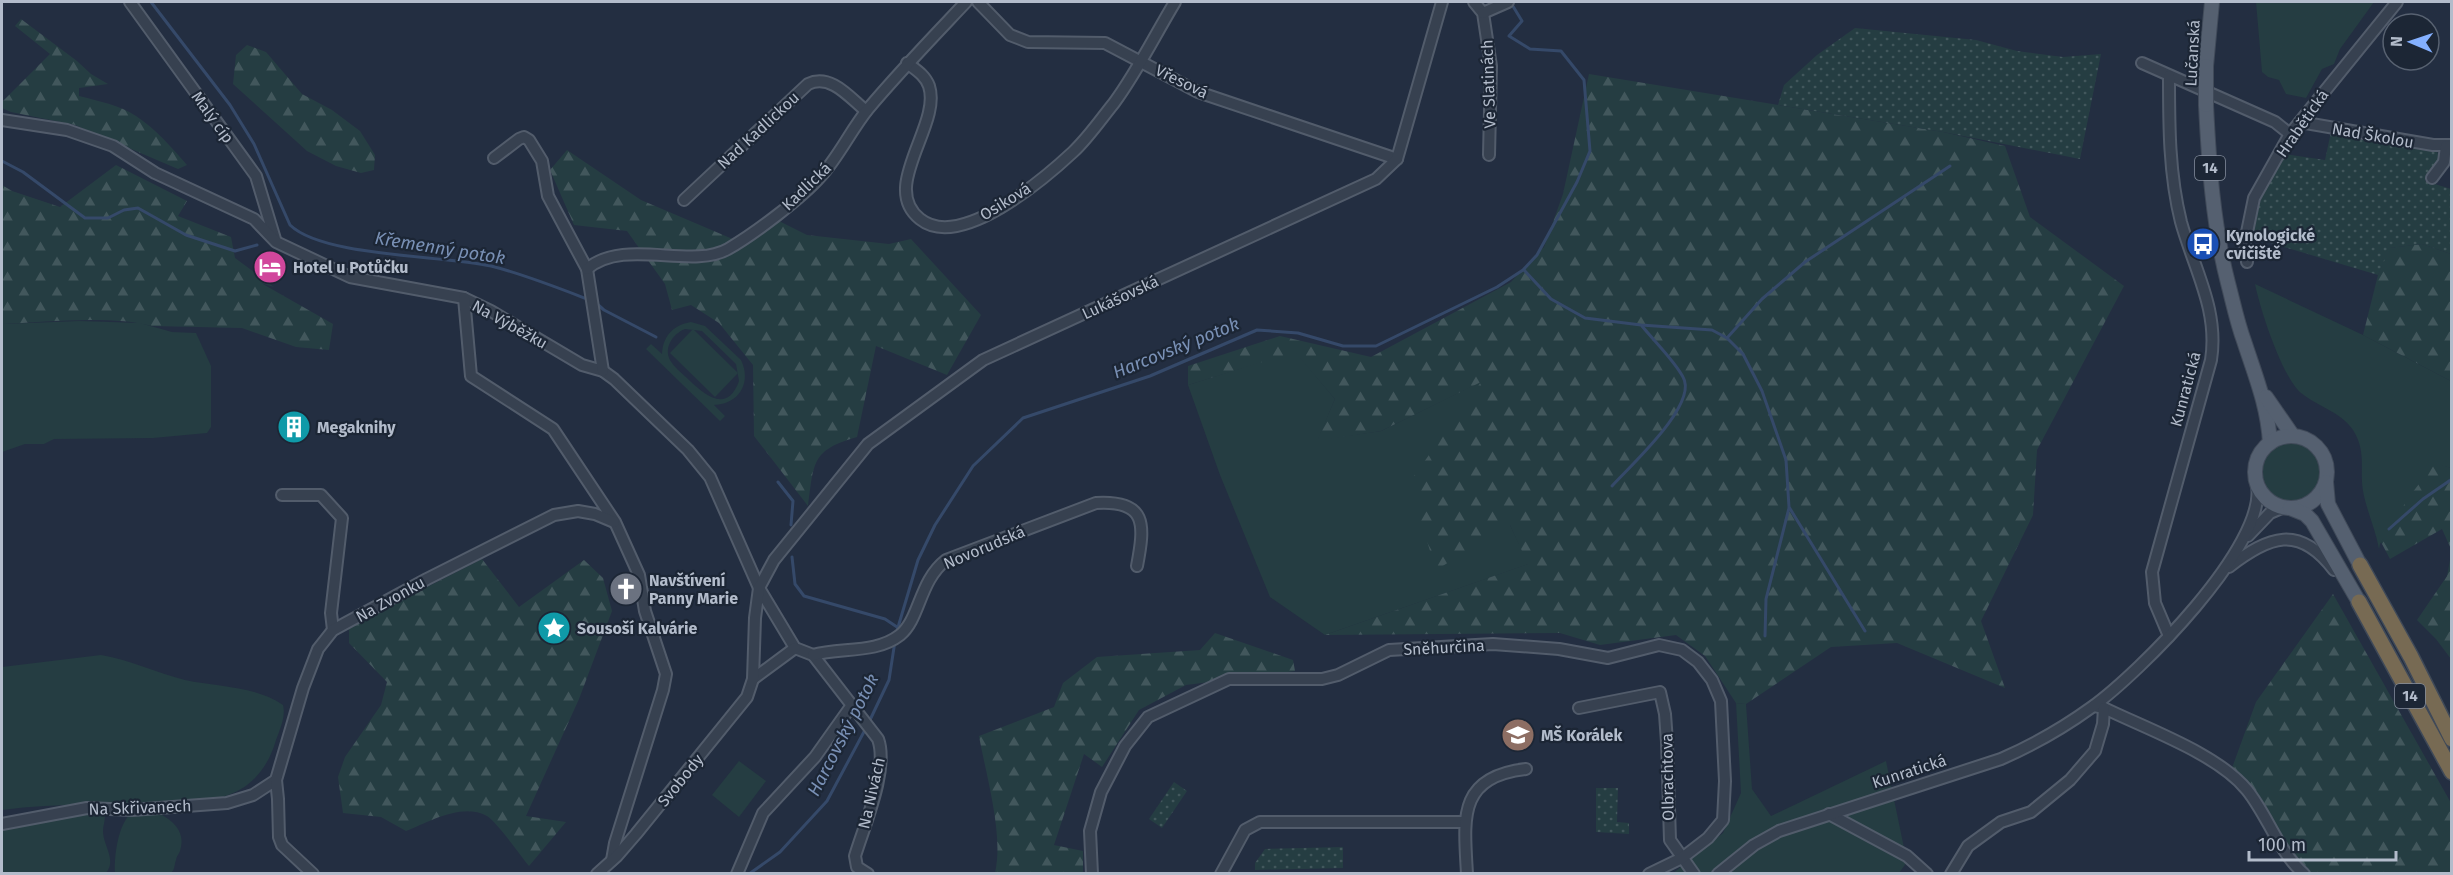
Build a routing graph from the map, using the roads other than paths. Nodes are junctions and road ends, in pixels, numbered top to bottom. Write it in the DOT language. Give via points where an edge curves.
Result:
graph roads {
  1 [pos="130,2"];
  2 [pos="966,2"];
  3 [pos="978,2"];
  4 [pos="1174,2"];
  5 [pos="1442,2"];
  6 [pos="1474,2"];
  7 [pos="2211,2"];
  8 [pos="2397,2"];
  9 [pos="1505,3"];
  10 [pos="1484,13"];
  11 [pos="1141,60"];
  12 [pos="907,63"];
  13 [pos="2142,63"];
  14 [pos="2169,76"];
  15 [pos="866,111"];
  16 [pos="2,120"];
  17 [pos="2300,122"];
  18 [pos="2290,134"];
  19 [pos="2449,145"];
  20 [pos="1489,155"];
  21 [pos="494,158"];
  22 [pos="1397,159"];
  23 [pos="2432,178"];
  24 [pos="684,200"];
  25 [pos="276,242"];
  26 [pos="2247,262"];
  27 [pos="587,269"];
  28 [pos="464,298"];
  29 [pos="603,371"];
  30 [pos="2262,390"];
  31 [pos="2293,436"];
  32 [pos="2270,443"];
  33 [pos="2326,480"];
  34 [pos="2258,485"];
  35 [pos="282,495"];
  36 [pos="2286,508"];
  37 [pos="615,522"];
  38 [pos="2241,543"];
  39 [pos="2360,565"];
  40 [pos="1137,566"];
  41 [pos="2219,575"];
  42 [pos="759,588"];
  43 [pos="2359,602"];
  44 [pos="333,630"];
  45 [pos="2169,636"];
  46 [pos="795,648"];
  47 [pos="813,655"];
  48 [pos="753,679"];
  49 [pos="852,705"];
  50 [pos="2099,707"];
  51 [pos="1579,708"];
  52 [pos="2451,739"];
  53 [pos="1526,770"];
  54 [pos="2451,772"];
  55 [pos="276,780"];
  56 [pos="1829,814"];
  57 [pos="1464,822"];
  58 [pos="2,824"];
  59 [pos="1682,858"];
  60 [pos="612,860"];
  61 [pos="313,873"];
  62 [pos="597,873"];
  63 [pos="737,873"];
  64 [pos="868,873"];
  65 [pos="1092,873"];
  66 [pos="1221,873"];
  67 [pos="1467,873"];
  68 [pos="1649,873"];
  69 [pos="1694,873"];
  70 [pos="1718,873"];
  71 [pos="1927,873"];
  72 [pos="1951,873"];
  73 [pos="2304,873"];
  1 -- 25 [label="street, Malý cíp" via="256,176"];
  2 -- 12 [label="street, Kadlická"];
  3 -- 11 [label="street, Vřesová" via="1010,35 1028,42 1105,43"];
  4 -- 11 [label="street, Osiková"];
  5 -- 22 [label="street"];
  6 -- 10 [label="street"];
  7 -- 30 [label="main road, Lučanská / 14, bridge" via="2206,105 2217,231 2243,339"];
  8 -- 17 [label="street, Hrabětická"];
  9 -- 10 [label="street"];
  10 -- 20 [label="street, Ve Slatinách" via="1491,66"];
  11 -- 12 [label="street, Osiková" via="1115,102 1053,170 983,217 964,225 944,227 919,219 906,196 931,96 922,74"];
  11 -- 22 [label="street, Vřesová" via="1198,92"];
  12 -- 15 [label="street, Kadlická"];
  13 -- 14 [label="street"];
  14 -- 18 [label="street" via="2275,122"];
  14 -- 45 [label="street, Kunratická" via="2170,169 2214,335 2211,360 2152,572 2155,603"];
  15 -- 24 [label="street, Nad Kadlickou" via="833,83 815,80"];
  15 -- 27 [label="street, Kadlická" via="821,177 726,250 708,255 628,254 597,260"];
  16 -- 25 [label="street, Na Výběžku" via="68,130 113,146 154,173 254,219"];
  17 -- 18 [label="street, Hrabětická"];
  17 -- 19 [label="street, Nad Školou"];
  18 -- 26 [label="street, Hrabětická" via="2254,198 2245,242"];
  19 -- 23 [label="street, Nad Školou" via="2444,162"];
  21 -- 27 [label="street" via="519,138 529,140 542,161 548,196"];
  22 -- 42 [label="street, Lukášovská" via="1376,179 983,360 868,444 774,560"];
  25 -- 28 [label="street, Na Výběžku" via="350,277"];
  27 -- 29 [label="street"];
  28 -- 29 [label="street, Na Výběžku" via="582,365"];
  28 -- 37 [label="street" via="471,376 553,429"];
  29 -- 42 [label="street, Na Výběžku" via="688,450 710,477"];
  30 -- 31 [label="main road, 14"];
  30 -- 32 [label="main road, 14"];
  31 -- 32 [label="main road"];
  31 -- 33 [label="main road, 14" via="2308,440 2319,450 2326,464"];
  32 -- 34 [label="main road, Kunratická" via="2260,453 2256,465"];
  33 -- 36 [label="main road, Kunratická" via="2314,499"];
  33 -- 39 [label="main road, 14" via="2328,504"];
  34 -- 36 [label="main road, 14" via="2271,502"];
  34 -- 38 [label="street, Kunratická" via="2257,505"];
  35 -- 44 [label="street, Na Zvonku" via="321,495 342,518 331,613"];
  36 -- 38 [label="street, Kunratická" via="2270,513"];
  36 -- 43 [label="main road, 14" via="2301,512 2312,521"];
  37 -- 44 [label="street, Na Zvonku" via="578,511 554,515"];
  37 -- 60 [label="street" via="639,575 645,610 666,674"];
  38 -- 41 [label="street, Kunratická"];
  39 -- 52 [label="highway, 14"];
  40 -- 47 [label="street, Novorudská" via="1141,521 1133,509 1116,502 1096,503 946,560 926,582 900,635 867,648"];
  41 -- 43 [label="street" via="2266,542 2296,540 2323,556"];
  41 -- 45 [label="street, Kunratická"];
  42 -- 46 [label="street"];
  42 -- 48 [label="street, Svobody"];
  43 -- 54 [label="highway, 14"];
  44 -- 55 [label="street" via="318,649 303,688"];
  45 -- 50 [label="street, Kunratická"];
  46 -- 47 [label="street"];
  46 -- 48 [label="street, Svobody"];
  47 -- 49 [label="street, Na Nivách"];
  48 -- 60 [label="street, Svobody" via="740,708"];
  49 -- 63 [label="street" via="815,757 763,813"];
  49 -- 64 [label="street, Na Nivách" via="881,746 880,767 855,856 857,867"];
  50 -- 56 [label="street, Kunratická" via="2001,759"];
  50 -- 72 [label="street" via="2103,724 2095,751 2070,780 2031,812 2001,822 1968,846"];
  50 -- 73 [label="street" via="2228,771 2248,791 2289,857"];
  51 -- 59 [label="street, Olbrachtova" via="1660,692 1667,742 1668,829"];
  53 -- 57 [label="street" via="1509,771 1486,780 1469,802"];
  55 -- 58 [label="street, Na Skřivanech" via="253,795 227,802 132,810 68,810"];
  55 -- 61 [label="street" via="282,845"];
  56 -- 70 [label="street, Kunratická" via="1765,838"];
  56 -- 71 [label="street" via="1907,856"];
  57 -- 66 [label="street" via="1260,822 1245,831"];
  57 -- 67 [label="street"];
  59 -- 65 [label="street, Sněhurčina" via="1715,831 1725,811 1721,701 1698,662 1682,650 1659,645 1608,658 1559,649 1493,644 1389,650 1322,679 1228,679 1148,717 1125,746 1101,792 1090,831"];
  59 -- 68 [label="street"];
  59 -- 69 [label="street, Olbrachtova"];
  60 -- 62 [label="street, Svobody"];
}
